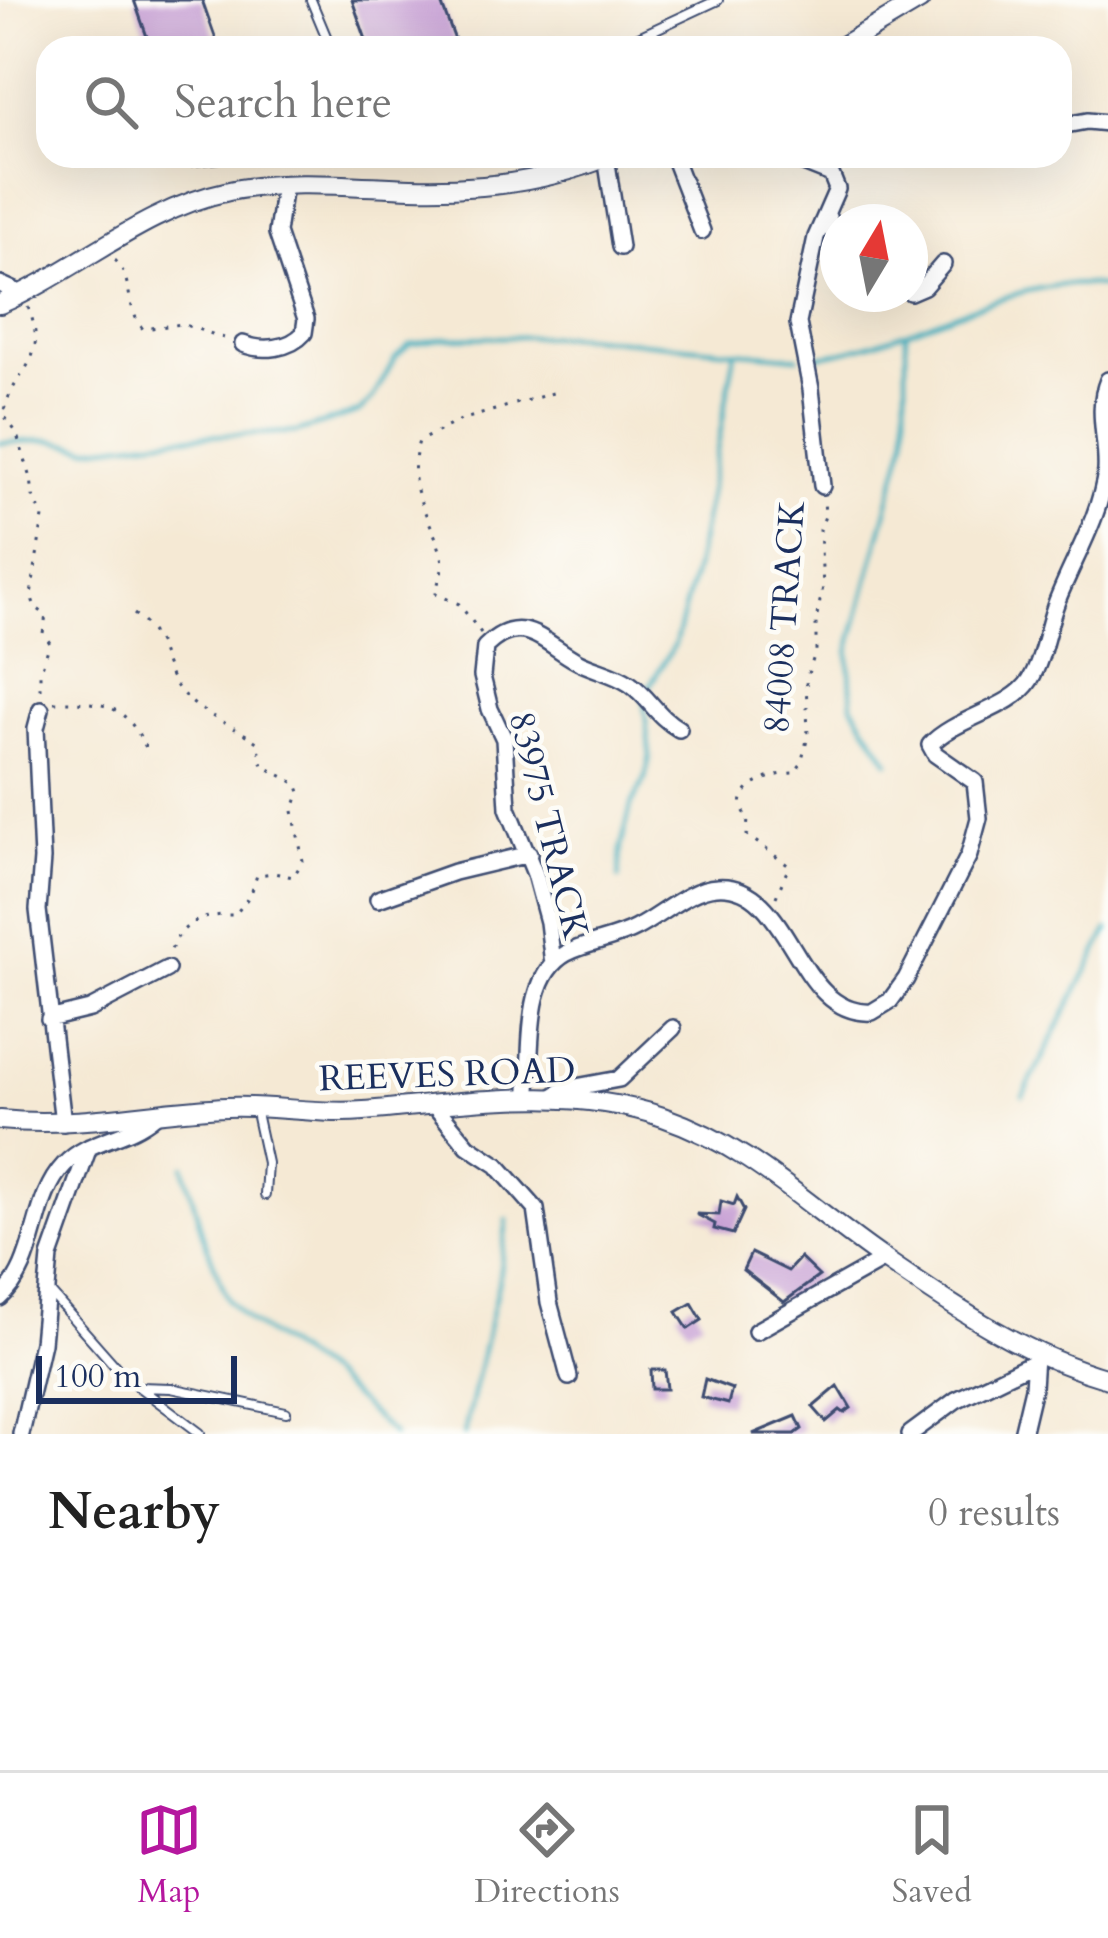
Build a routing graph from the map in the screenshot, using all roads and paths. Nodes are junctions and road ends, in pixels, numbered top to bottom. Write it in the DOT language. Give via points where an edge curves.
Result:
graph roads {
  1 [pos="311,0"];
  2 [pos="718,0"];
  3 [pos="920,0"];
  4 [pos="327,36"];
  5 [pos="636,36"];
  6 [pos="859,36"];
  7 [pos="1108,123"];
  8 [pos="1072,124"];
  9 [pos="557,168"];
  10 [pos="609,168"];
  11 [pos="679,168"];
  12 [pos="814,168"];
  13 [pos="284,185"];
  14 [pos="832,204"];
  15 [pos="820,229"];
  16 [pos="703,231"];
  17 [pos="99,248"];
  18 [pos="620,248"];
  19 [pos="943,264"];
  20 [pos="928,281"];
  21 [pos="0,284"];
  22 [pos="22,294"];
  23 [pos="0,304"];
  24 [pos="243,344"];
  25 [pos="1108,380"];
  26 [pos="556,392"];
  27 [pos="1107,467"];
  28 [pos="822,486"];
  29 [pos="134,614"];
  30 [pos="485,646"];
  31 [pos="41,709"];
  32 [pos="679,729"];
  33 [pos="148,752"];
  34 [pos="529,854"];
  35 [pos="378,899"];
  36 [pos="769,909"];
  37 [pos="553,964"];
  38 [pos="167,969"];
  39 [pos="49,1019"];
  40 [pos="673,1028"];
  41 [pos="527,1097"];
  42 [pos="551,1098"];
  43 [pos="434,1105"];
  44 [pos="254,1107"];
  45 [pos="154,1116"];
  46 [pos="0,1120"];
  47 [pos="63,1123"];
  48 [pos="89,1148"];
  49 [pos="265,1195"];
  50 [pos="884,1258"];
  51 [pos="46,1289"];
  52 [pos="0,1298"];
  53 [pos="756,1331"];
  54 [pos="1034,1358"];
  55 [pos="569,1377"];
  56 [pos="1108,1379"];
  57 [pos="138,1388"];
  58 [pos="286,1412"];
  59 [pos="200,1433"];
  60 [pos="21,1434"];
  61 [pos="910,1434"];
  62 [pos="1022,1434"];
  1 -- 4 [label="lane"];
  2 -- 5 [label="lane"];
  3 -- 6 [label="street"];
  7 -- 8 [label="street"];
  9 -- 13 [label="street" via="454,189"];
  10 -- 18 [label="street"];
  11 -- 16 [label="street"];
  12 -- 14 [label="street" via="832,176"];
  13 -- 17 [label="street" via="198,200"];
  13 -- 24 [label="street" via="277,233 304,333 287,346"];
  15 -- 28 [label="street, 84008 TRACK" via="798,323"];
  17 -- 22 [label="street"];
  17 -- 24 [label="path" via="122,266 143,328 182,324"];
  19 -- 20 [label="street"];
  21 -- 22 [label="street"];
  22 -- 23 [label="street"];
  22 -- 31 [label="path" via="37,350 3,414 43,518 31,595 46,615 50,643"];
  25 -- 27 [label="street"];
  26 -- 30 [label="path" via="461,420 417,448 413,490 444,562 436,594 466,611"];
  27 -- 36 [label="street" via="1029,681 930,745 975,782 978,821 970,855 898,992 867,1012 832,997"];
  28 -- 36 [label="path, 84008 TRACK" via="824,565 806,680 808,736 794,772 748,787 740,802 747,835 789,866"];
  29 -- 38 [label="path" via="158,638 188,700 258,742 263,766 300,792 293,811 303,861 293,877 256,875 235,915 214,914 184,929"];
  30 -- 32 [label="street" via="508,632 543,635 630,684"];
  30 -- 34 [label="street, 83975 TRACK" via="482,676 505,739 507,803"];
  31 -- 33 [label="path" via="57,702 108,705"];
  31 -- 39 [label="street" via="38,910"];
  34 -- 35 [label="street"];
  34 -- 37 [label="street, 83975 TRACK"];
  36 -- 37 [label="street" via="734,888 707,889"];
  37 -- 41 [label="street" via="533,1017"];
  38 -- 39 [label="street" via="90,1009"];
  39 -- 47 [label="street"];
  40 -- 42 [label="street" via="619,1079"];
  41 -- 42 [label="street, REEVES ROAD"];
  41 -- 43 [label="street, REEVES ROAD"];
  42 -- 50 [label="street, REEVES ROAD" via="622,1106 717,1140"];
  43 -- 44 [label="street, REEVES ROAD"];
  43 -- 55 [label="street" via="536,1209"];
  44 -- 45 [label="street, REEVES ROAD"];
  44 -- 49 [label="lane"];
  45 -- 47 [label="street, REEVES ROAD"];
  45 -- 48 [label="street"];
  46 -- 47 [label="street, REEVES ROAD"];
  48 -- 51 [label="street" via="53,1245"];
  48 -- 52 [label="street" via="56,1176 17,1279"];
  50 -- 53 [label="street"];
  50 -- 54 [label="street, REEVES ROAD"];
  51 -- 57 [label="lane"];
  51 -- 60 [label="street"];
  54 -- 56 [label="street, REEVES ROAD"];
  54 -- 61 [label="street"];
  54 -- 62 [label="street"];
  57 -- 58 [label="lane"];
  57 -- 59 [label="lane"];
}
